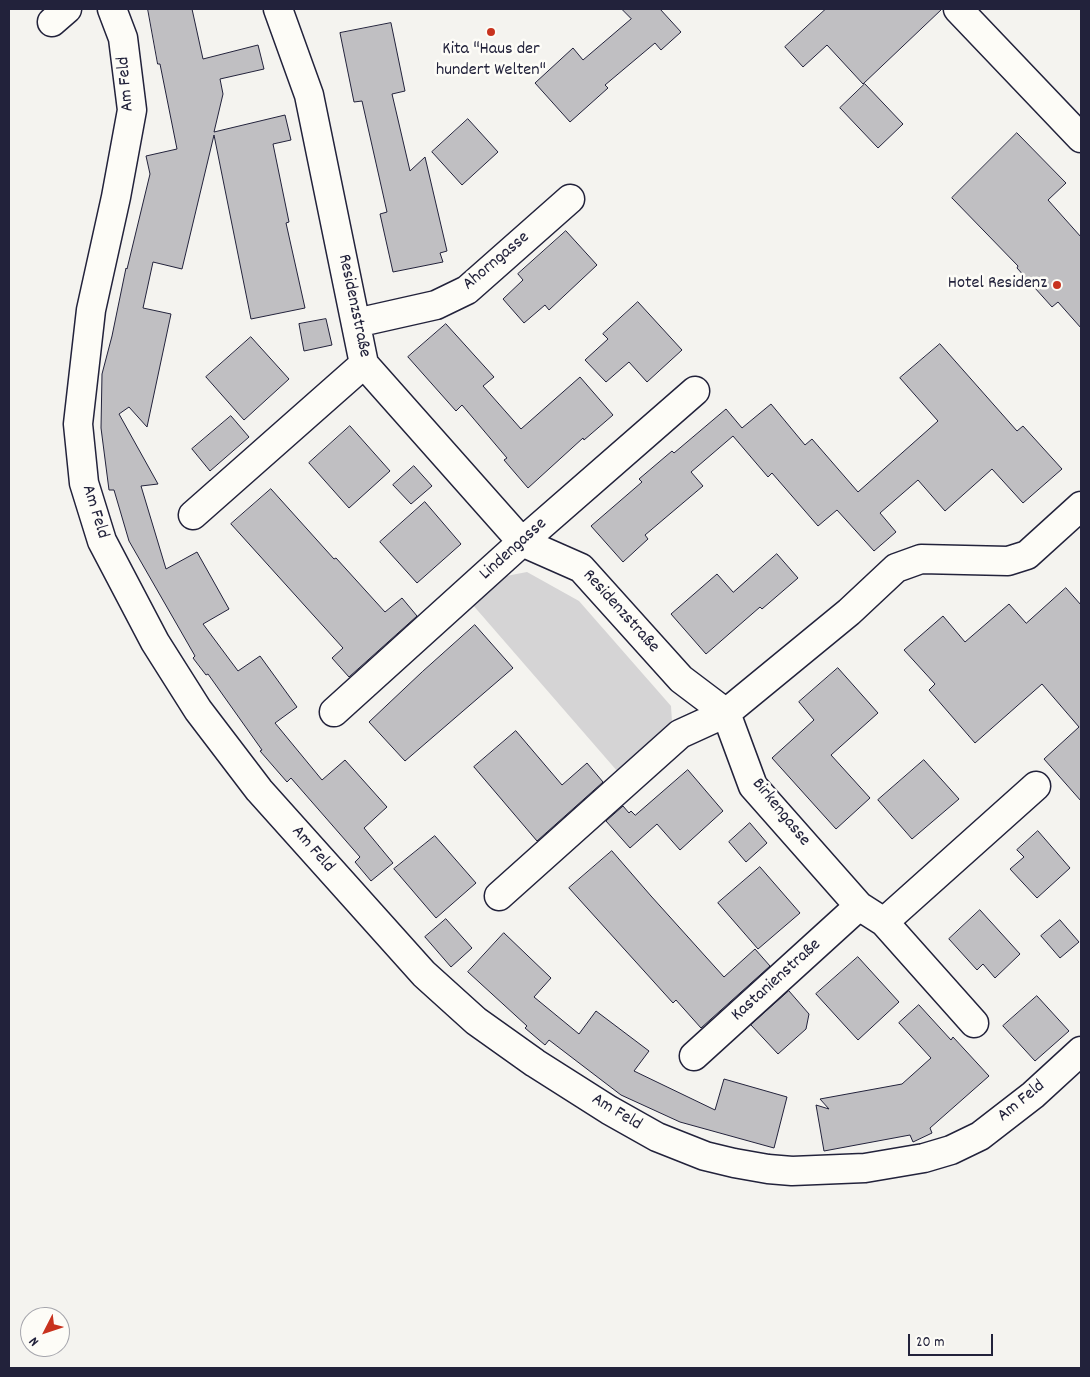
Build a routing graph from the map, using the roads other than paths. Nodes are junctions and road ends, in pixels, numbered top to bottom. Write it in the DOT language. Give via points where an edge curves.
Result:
graph roads {
  1 [pos="112,9"];
  2 [pos="278,9"];
  3 [pos="958,9"];
  4 [pos="1081,138"];
  5 [pos="570,199"];
  6 [pos="356,323"];
  7 [pos="364,364"];
  8 [pos="695,391"];
  9 [pos="1081,506"];
  10 [pos="193,515"];
  11 [pos="522,542"];
  12 [pos="334,712"];
  13 [pos="726,713"];
  14 [pos="1036,786"];
  15 [pos="499,896"];
  16 [pos="859,906"];
  17 [pos="884,922"];
  18 [pos="974,1023"];
  19 [pos="1081,1051"];
  20 [pos="694,1056"];
  1 -- 19 [label="street, Am Feld" via="123,38 132,110 91,310 78,424 84,483 102,541 154,642 198,710 259,790 424,974 476,1020 535,1063 618,1115 657,1137 705,1156 768,1170 865,1168 952,1150 980,1136 1033,1096"];
  2 -- 6 [label="street, Residenzstraße" via="308,94"];
  3 -- 4 [label="street"];
  5 -- 6 [label="street, Ahorngasse" via="467,290 436,305"];
  6 -- 7 [label="street, Residenzstraße"];
  7 -- 10 [label="street"];
  7 -- 11 [label="street, Residenzstraße"];
  8 -- 11 [label="street, Lindengasse"];
  9 -- 13 [label="street" via="1027,555 1008,561 921,559 896,568 849,612"];
  11 -- 12 [label="street, Lindengasse"];
  11 -- 13 [label="street, Residenzstraße" via="581,568 681,679"];
  13 -- 15 [label="street" via="680,734"];
  13 -- 16 [label="street, Birkengasse" via="753,786"];
  14 -- 17 [label="street"];
  16 -- 17 [label="street, Birkengasse"];
  16 -- 20 [label="street, Kastanienstraße"];
  17 -- 18 [label="street, Birkengasse"];
}
